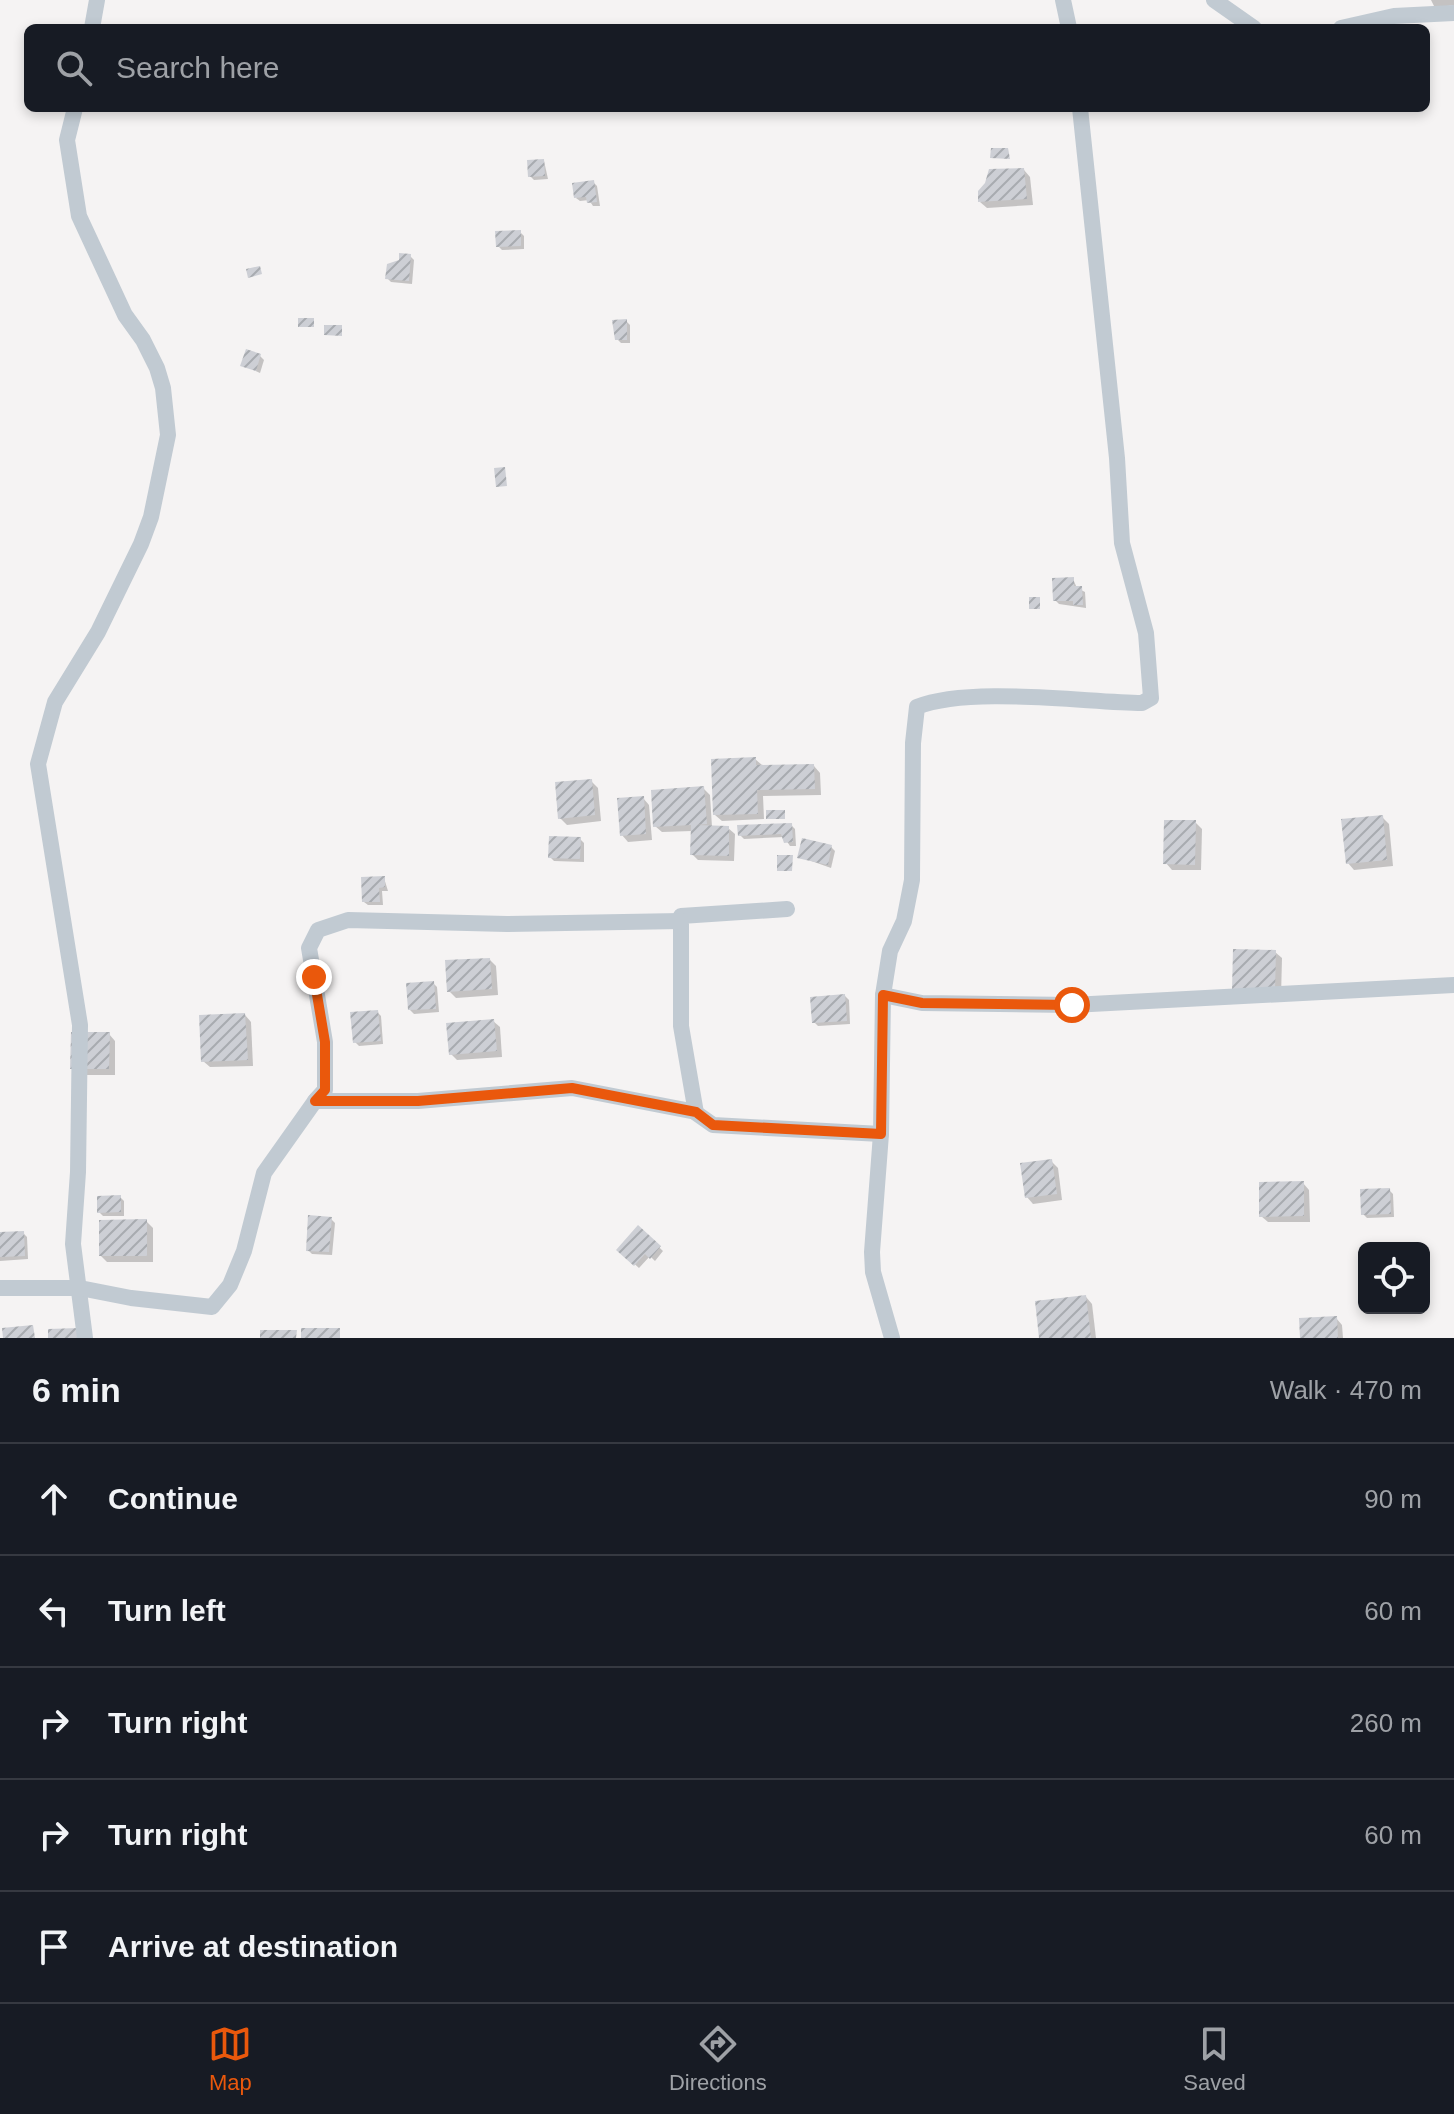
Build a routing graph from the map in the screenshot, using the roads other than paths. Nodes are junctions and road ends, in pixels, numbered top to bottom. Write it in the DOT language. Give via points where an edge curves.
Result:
graph roads {
  1 [pos="97,0"];
  2 [pos="1063,0"];
  3 [pos="1214,0"];
  4 [pos="1454,13"];
  5 [pos="93,24"];
  6 [pos="1068,24"];
  7 [pos="1248,24"];
  8 [pos="1359,24"];
  9 [pos="74,112"];
  10 [pos="1080,112"];
  11 [pos="787,909"];
  12 [pos="681,921"];
  13 [pos="1454,985"];
  14 [pos="883,995"];
  15 [pos="315,1101"];
  16 [pos="696,1112"];
  17 [pos="881,1134"];
  18 [pos="0,1288"];
  19 [pos="80,1288"];
  20 [pos="85,1338"];
  21 [pos="892,1338"];
  1 -- 5 [label="street"];
  2 -- 6 [label="street"];
  3 -- 7 [label="street"];
  4 -- 8 [label="street"];
  9 -- 19 [label="street" via="67,140 79,216 125,315 157,368 168,435 141,544 98,632 55,702 38,764 80,1025 73,1244"];
  10 -- 14 [label="street" via="1122,543 1146,633 1151,698 1142,703 943,700 917,707 910,903 890,951"];
  11 -- 12 [label="street" via="681,916"];
  12 -- 15 [label="street" via="348,920 318,930 309,948 325,1042 325,1090"];
  12 -- 16 [label="street" via="681,1026"];
  13 -- 14 [label="street" via="1072,1005 922,1003"];
  14 -- 17 [label="street"];
  15 -- 16 [label="street" via="418,1101 572,1088"];
  15 -- 19 [label="street" via="264,1173 244,1251 230,1285 212,1307"];
  16 -- 17 [label="street" via="713,1125"];
  17 -- 21 [label="street" via="872,1262"];
  18 -- 19 [label="street"];
  19 -- 20 [label="street"];
}
